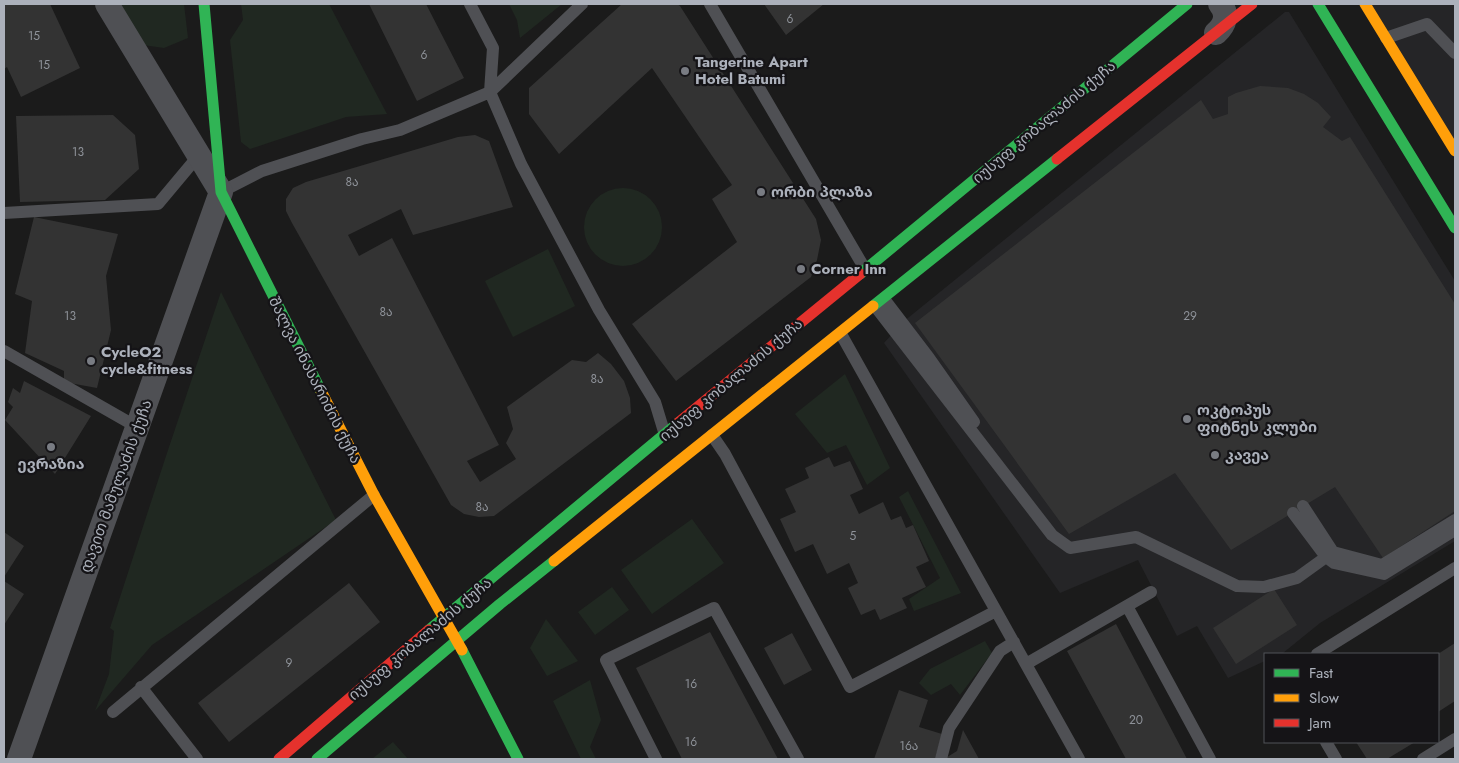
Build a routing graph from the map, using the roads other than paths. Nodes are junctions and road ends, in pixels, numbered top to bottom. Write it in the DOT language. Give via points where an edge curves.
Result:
graph roads {
  1 [pos="107,4"];
  2 [pos="204,4"];
  3 [pos="470,4"];
  4 [pos="582,4"];
  5 [pos="1187,4"];
  6 [pos="1220,4"];
  7 [pos="1252,4"];
  8 [pos="1318,4"];
  9 [pos="1365,4"];
  10 [pos="715,6"];
  11 [pos="1216,33"];
  12 [pos="1386,38"];
  13 [pos="1455,53"];
  14 [pos="490,92"];
  15 [pos="1455,151"];
  16 [pos="199,155"];
  17 [pos="221,192"];
  18 [pos="4,212"];
  19 [pos="1455,228"];
  20 [pos="865,269"];
  21 [pos="879,303"];
  22 [pos="841,334"];
  23 [pos="4,351"];
  24 [pos="137,427"];
  25 [pos="665,435"];
  26 [pos="712,435"];
  27 [pos="374,496"];
  28 [pos="1298,509"];
  29 [pos="1455,520"];
  30 [pos="1455,530"];
  31 [pos="1329,555"];
  32 [pos="1455,568"];
  33 [pos="1151,592"];
  34 [pos="1128,606"];
  35 [pos="996,611"];
  36 [pos="444,618"];
  37 [pos="457,641"];
  38 [pos="1014,642"];
  39 [pos="1319,653"];
  40 [pos="1026,664"];
  41 [pos="141,687"];
  42 [pos="113,712"];
  43 [pos="1455,738"];
  44 [pos="1327,743"];
  45 [pos="19,759"];
  46 [pos="197,759"];
  47 [pos="279,759"];
  48 [pos="317,759"];
  49 [pos="518,759"];
  50 [pos="656,759"];
  51 [pos="798,759"];
  52 [pos="941,759"];
  53 [pos="1079,759"];
  54 [pos="1210,759"];
  55 [pos="1336,759"];
  56 [pos="1423,759"];
  1 -- 16 [label="street, შალვა ინასარიძის ქუჩა"];
  2 -- 17 [label="street, დავით მამულაძის ქუჩა"];
  3 -- 14 [label="lane" via="493,48"];
  4 -- 14 [label="lane"];
  5 -- 20 [label="street, იუსუფ კობალაძის ქუჩა"];
  6 -- 11 [label="street, იუსუფ კობალაძის ქუჩა" via="1226,13 1224,26"];
  7 -- 11 [label="street, იუსუფ კობალაძის ქუჩა"];
  8 -- 19 [label="street"];
  9 -- 12 [label="street"];
  10 -- 20 [label="lane"];
  11 -- 21 [label="street, იუსუფ კობალაძის ქუჩა"];
  12 -- 13 [label="lane" via="1427,24"];
  12 -- 15 [label="street"];
  14 -- 17 [label="lane" via="400,130 262,171"];
  14 -- 25 [label="lane" via="531,182 599,310 655,402"];
  16 -- 17 [label="street, შალვა ინასარიძის ქუჩა"];
  16 -- 18 [label="lane" via="158,204"];
  17 -- 24 [label="street, დავით მამულაძის ქუჩა"];
  17 -- 27 [label="street, შალვა ინასარიძის ქუჩა"];
  20 -- 25 [label="street, იუსუფ კობალაძის ქუჩა"];
  21 -- 22 [label="street, იუსუფ კობალაძის ქუჩა"];
  21 -- 31 [label="lane" via="1052,535 1070,548 1136,537 1237,586 1264,587 1297,578"];
  22 -- 26 [label="street, იუსუფ კობალაძის ქუჩა"];
  22 -- 35 [label="lane"];
  23 -- 24 [label="lane"];
  24 -- 45 [label="street, დავით მამულაძის ქუჩა"];
  25 -- 36 [label="street, იუსუფ კობალაძის ქუჩა"];
  26 -- 35 [label="lane" via="850,687"];
  26 -- 37 [label="street, იუსუფ კობალაძის ქუჩა"];
  27 -- 36 [label="street, შალვა ინასარიძის ქუჩა"];
  27 -- 41 [label="lane"];
  28 -- 31 [label="lane"];
  29 -- 31 [label="lane" via="1382,564"];
  30 -- 31 [label="lane" via="1384,574 1334,563"];
  32 -- 39 [label="lane"];
  33 -- 34 [label="lane"];
  34 -- 40 [label="lane"];
  34 -- 54 [label="lane"];
  35 -- 38 [label="lane"];
  36 -- 37 [label="street, შალვა ინასარიძის ქუჩა"];
  36 -- 47 [label="street, იუსუფ კობალაძის ქუჩა"];
  37 -- 48 [label="street, იუსუფ კობალაძის ქუჩა"];
  37 -- 49 [label="street, შალვა ინასარიძის ქუჩა"];
  38 -- 40 [label="lane"];
  38 -- 52 [label="lane" via="1000,651 949,728"];
  40 -- 53 [label="lane"];
  41 -- 42 [label="lane"];
  41 -- 46 [label="lane"];
  43 -- 56 [label="lane"];
  44 -- 55 [label="lane"];
  50 -- 51 [label="lane" via="606,660 714,608"];
}
